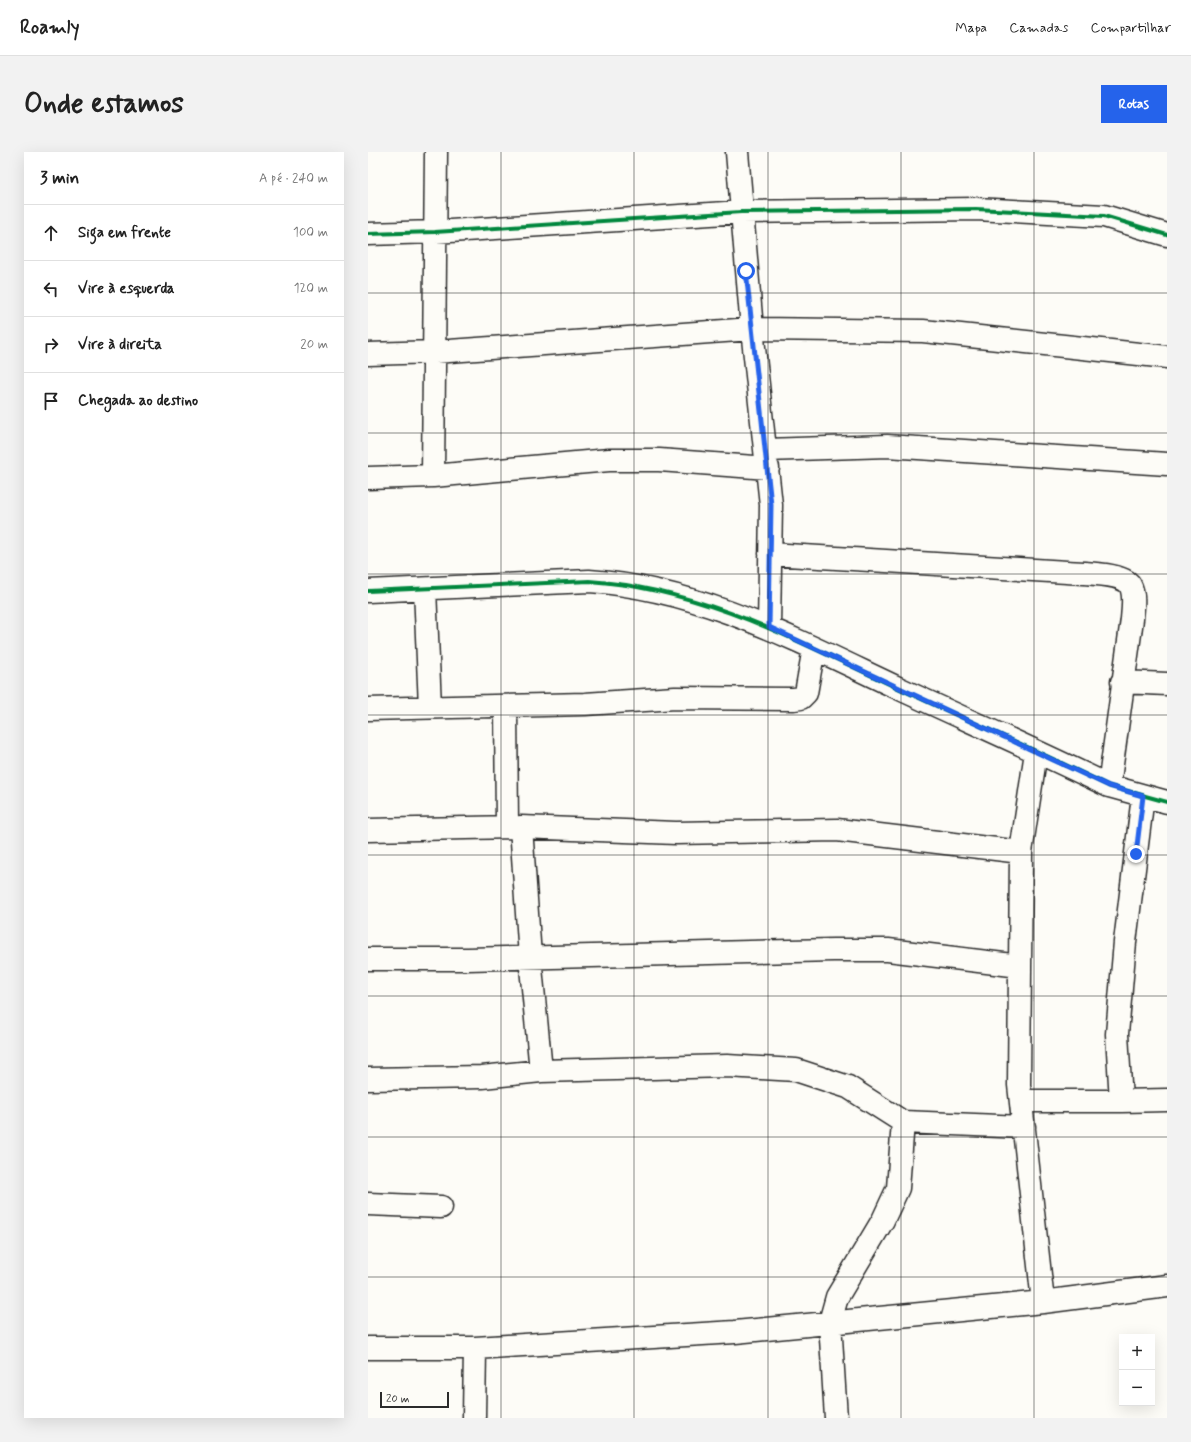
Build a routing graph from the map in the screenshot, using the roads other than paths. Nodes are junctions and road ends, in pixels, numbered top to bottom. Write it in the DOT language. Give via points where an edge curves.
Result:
graph roads {
  1 [pos="436,152"];
  2 [pos="737,152"];
  3 [pos="741,212"];
  4 [pos="435,232"];
  5 [pos="368,234"];
  6 [pos="1167,235"];
  7 [pos="752,329"];
  8 [pos="435,352"];
  9 [pos="368,354"];
  10 [pos="1167,357"];
  11 [pos="767,459"];
  12 [pos="1167,464"];
  13 [pos="433,476"];
  14 [pos="368,478"];
  15 [pos="770,554"];
  16 [pos="425,589"];
  17 [pos="368,591"];
  18 [pos="769,627"];
  19 [pos="814,648"];
  20 [pos="1122,682"];
  21 [pos="1167,684"];
  22 [pos="506,706"];
  23 [pos="430,707"];
  24 [pos="368,709"];
  25 [pos="1036,752"];
  26 [pos="1109,786"];
  27 [pos="1143,796"];
  28 [pos="1167,802"];
  29 [pos="514,827"];
  30 [pos="368,830"];
  31 [pos="1021,852"];
  32 [pos="530,957"];
  33 [pos="368,960"];
  34 [pos="1020,966"];
  35 [pos="541,1071"];
  36 [pos="368,1079"];
  37 [pos="1167,1100"];
  38 [pos="1021,1101"];
  39 [pos="1121,1101"];
  40 [pos="903,1122"];
  41 [pos="1024,1127"];
  42 [pos="368,1204"];
  43 [pos="441,1207"];
  44 [pos="1167,1286"];
  45 [pos="1044,1302"];
  46 [pos="830,1322"];
  47 [pos="368,1348"];
  48 [pos="475,1348"];
  49 [pos="474,1418"];
  50 [pos="836,1418"];
  1 -- 4 [label="street"];
  2 -- 3 [label="street"];
  3 -- 4 [label="street"];
  3 -- 6 [label="street" via="984,209 1104,216"];
  3 -- 7 [label="street"];
  4 -- 5 [label="street"];
  4 -- 8 [label="street"];
  7 -- 8 [label="street"];
  7 -- 10 [label="street" via="923,331"];
  7 -- 11 [label="street"];
  8 -- 9 [label="street"];
  8 -- 13 [label="street"];
  11 -- 12 [label="street" via="887,446"];
  11 -- 13 [label="street" via="610,460"];
  11 -- 15 [label="street" via="771,505"];
  13 -- 14 [label="street"];
  15 -- 18 [label="street"];
  15 -- 20 [label="street" via="1067,572 1112,576 1124,580 1130,584 1133,602"];
  16 -- 17 [label="street"];
  16 -- 18 [label="street" via="589,581 621,583 656,590"];
  16 -- 23 [label="street"];
  18 -- 19 [label="street"];
  19 -- 22 [label="street" via="806,693 801,698 675,698"];
  19 -- 25 [label="street"];
  20 -- 21 [label="street"];
  20 -- 26 [label="street"];
  22 -- 23 [label="street"];
  22 -- 29 [label="street"];
  23 -- 24 [label="street"];
  25 -- 26 [label="street"];
  25 -- 31 [label="street"];
  26 -- 27 [label="street"];
  27 -- 28 [label="street"];
  27 -- 39 [label="street" via="1125,942 1117,1034"];
  29 -- 30 [label="street"];
  29 -- 31 [label="street" via="676,833 837,830"];
  29 -- 32 [label="street"];
  31 -- 34 [label="street"];
  32 -- 33 [label="street"];
  32 -- 34 [label="street" via="888,950"];
  32 -- 35 [label="street"];
  34 -- 38 [label="street"];
  35 -- 36 [label="street" via="482,1077"];
  35 -- 40 [label="street" via="726,1066 796,1070 848,1087"];
  37 -- 39 [label="street"];
  38 -- 39 [label="street"];
  38 -- 41 [label="street"];
  40 -- 41 [label="street"];
  40 -- 46 [label="street" via="898,1188 883,1220 837,1297"];
  41 -- 45 [label="street"];
  42 -- 43 [label="street"];
  44 -- 45 [label="street"];
  45 -- 46 [label="street"];
  46 -- 48 [label="street" via="735,1332"];
  46 -- 50 [label="street"];
  47 -- 48 [label="street"];
  48 -- 49 [label="street"];
}
